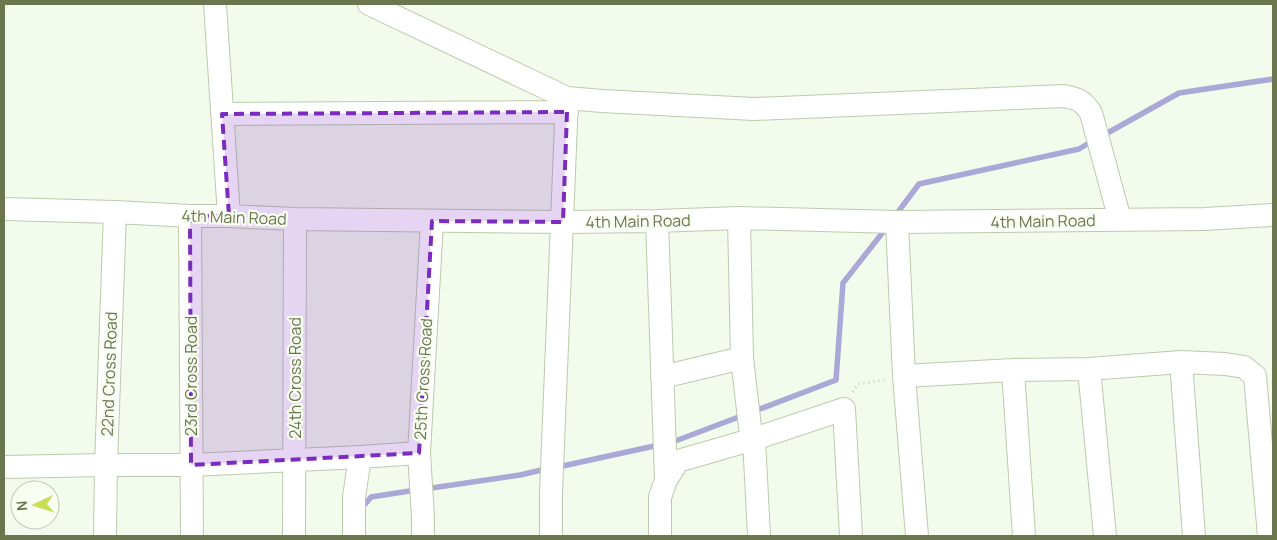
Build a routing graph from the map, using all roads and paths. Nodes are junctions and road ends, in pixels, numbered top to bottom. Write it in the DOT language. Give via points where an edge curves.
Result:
graph roads {
  1 [pos="215,4"];
  2 [pos="369,4"];
  3 [pos="567,105"];
  4 [pos="222,114"];
  5 [pos="4,209"];
  6 [pos="115,212"];
  7 [pos="1273,215"];
  8 [pos="190,216"];
  9 [pos="229,216"];
  10 [pos="739,218"];
  11 [pos="295,219"];
  12 [pos="1120,220"];
  13 [pos="432,221"];
  14 [pos="657,221"];
  15 [pos="563,222"];
  16 [pos="897,222"];
  17 [pos="742,358"];
  18 [pos="1181,362"];
  19 [pos="1089,369"];
  20 [pos="1013,370"];
  21 [pos="904,376"];
  22 [pos="662,377"];
  23 [pos="858,384"];
  24 [pos="752,433"];
  25 [pos="360,457"];
  26 [pos="294,460"];
  27 [pos="419,461"];
  28 [pos="191,464"];
  29 [pos="106,465"];
  30 [pos="4,467"];
  31 [pos="665,472"];
  32 [pos="423,527"];
  33 [pos="105,536"];
  34 [pos="192,536"];
  35 [pos="294,536"];
  36 [pos="354,536"];
  37 [pos="551,536"];
  38 [pos="660,536"];
  39 [pos="759,536"];
  40 [pos="851,536"];
  41 [pos="917,536"];
  42 [pos="1024,536"];
  43 [pos="1104,536"];
  44 [pos="1194,536"];
  45 [pos="1269,536"];
  1 -- 4 [label="street"];
  2 -- 3 [label="street"];
  3 -- 4 [label="street"];
  3 -- 12 [label="street" via="602,101 754,109 1064,96 1078,99 1091,113"];
  3 -- 15 [label="street"];
  4 -- 9 [label="street"];
  5 -- 6 [label="street, 4th Main Road"];
  6 -- 8 [label="street, 4th Main Road"];
  6 -- 29 [label="street, 22nd Cross Road"];
  7 -- 12 [label="street, 4th Main Road"];
  8 -- 9 [label="street, 4th Main Road"];
  8 -- 28 [label="street, 23rd Cross Road"];
  9 -- 11 [label="street, 4th Main Road"];
  10 -- 14 [label="street, 4th Main Road"];
  10 -- 16 [label="street, 4th Main Road"];
  10 -- 17 [label="street"];
  11 -- 13 [label="street, 4th Main Road"];
  11 -- 26 [label="street, 24th Cross Road"];
  12 -- 16 [label="street, 4th Main Road"];
  13 -- 15 [label="street, 4th Main Road"];
  13 -- 27 [label="street, 25th Cross Road"];
  14 -- 15 [label="street, 4th Main Road"];
  14 -- 22 [label="street"];
  15 -- 37 [label="street"];
  16 -- 21 [label="street"];
  17 -- 22 [label="street"];
  17 -- 24 [label="street"];
  18 -- 19 [label="street"];
  18 -- 44 [label="street"];
  18 -- 45 [label="street" via="1244,366 1255,376"];
  19 -- 20 [label="street"];
  19 -- 43 [label="street"];
  20 -- 21 [label="street"];
  20 -- 42 [label="street"];
  21 -- 23 [label="path"];
  21 -- 41 [label="street"];
  22 -- 31 [label="street"];
  24 -- 31 [label="street" via="678,462"];
  24 -- 39 [label="street"];
  24 -- 40 [label="street" via="844,409"];
  25 -- 26 [label="street"];
  25 -- 27 [label="street"];
  25 -- 36 [label="street" via="354,497"];
  26 -- 28 [label="street"];
  26 -- 35 [label="street, 24th Cross Road"];
  27 -- 32 [label="street, 25th Cross Road"];
  28 -- 29 [label="street"];
  28 -- 34 [label="street, 23rd Cross Road"];
  29 -- 30 [label="street"];
  29 -- 33 [label="street, 22nd Cross Road"];
  31 -- 38 [label="street" via="660,497"];
}
